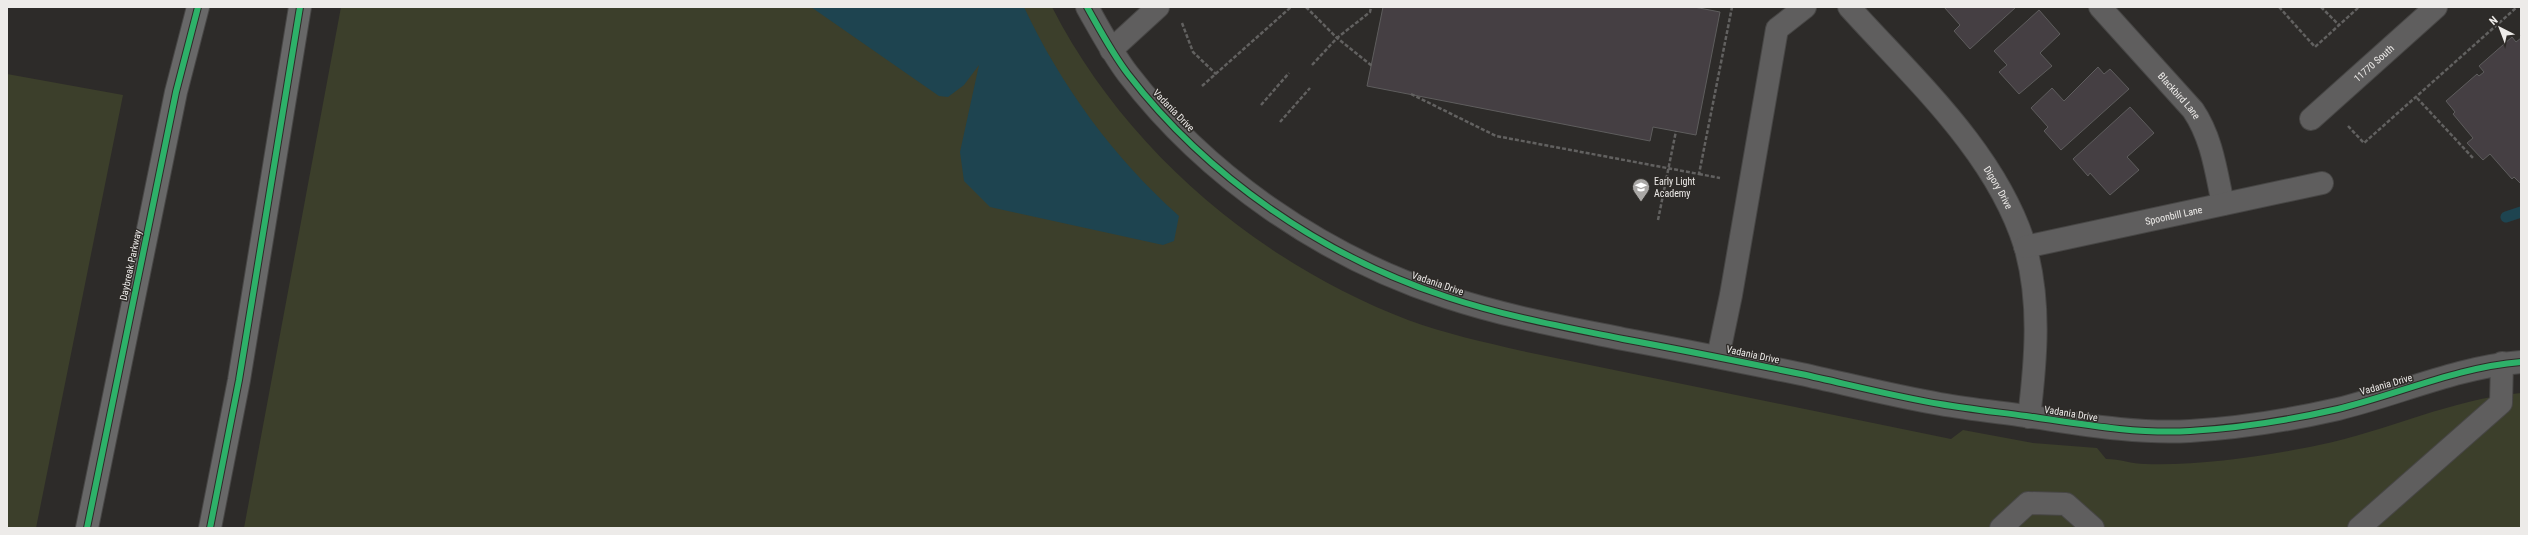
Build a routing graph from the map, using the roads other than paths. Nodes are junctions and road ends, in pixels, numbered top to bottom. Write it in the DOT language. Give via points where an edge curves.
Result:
graph roads {
  1 [pos="198,7"];
  2 [pos="300,7"];
  3 [pos="1087,7"];
  4 [pos="1158,7"];
  5 [pos="1805,7"];
  6 [pos="1849,7"];
  7 [pos="2100,7"];
  8 [pos="2436,7"];
  9 [pos="1111,50"];
  10 [pos="2311,119"];
  11 [pos="2322,182"];
  12 [pos="2223,204"];
  13 [pos="2025,247"];
  14 [pos="1718,357"];
  15 [pos="2512,363"];
  16 [pos="2029,416"];
  17 [pos="87,528"];
  18 [pos="210,528"];
  19 [pos="2000,528"];
  20 [pos="2093,528"];
  21 [pos="2359,528"];
  1 -- 17 [label="main road, Daybreak Parkway" via="176,92"];
  2 -- 18 [label="main road" via="239,380"];
  3 -- 9 [label="street, Vadania Drive"];
  4 -- 9 [label="street"];
  5 -- 14 [label="street" via="1777,29"];
  6 -- 13 [label="street, Digory Drive" via="1966,137 2002,191 2015,217"];
  7 -- 12 [label="street, Blackbird Lane" via="2202,123 2212,151"];
  8 -- 10 [label="street, 11770 South"];
  9 -- 14 [label="street, Vadania Drive" via="1146,96 1220,169 1293,223 1325,244 1365,265 1410,284 1491,310 1558,326"];
  11 -- 12 [label="street, Spoonbill Lane"];
  12 -- 13 [label="street, Spoonbill Lane"];
  13 -- 16 [label="street, Digory Drive" via="2032,282 2036,332"];
  14 -- 16 [label="street, Vadania Drive" via="1941,404"];
  15 -- 16 [label="street, Vadania Drive" via="2453,375 2338,408 2235,427 2186,431 2123,431"];
  15 -- 21 [label="street" via="2501,403"];
  19 -- 20 [label="street" via="2028,503 2066,504"];
}
